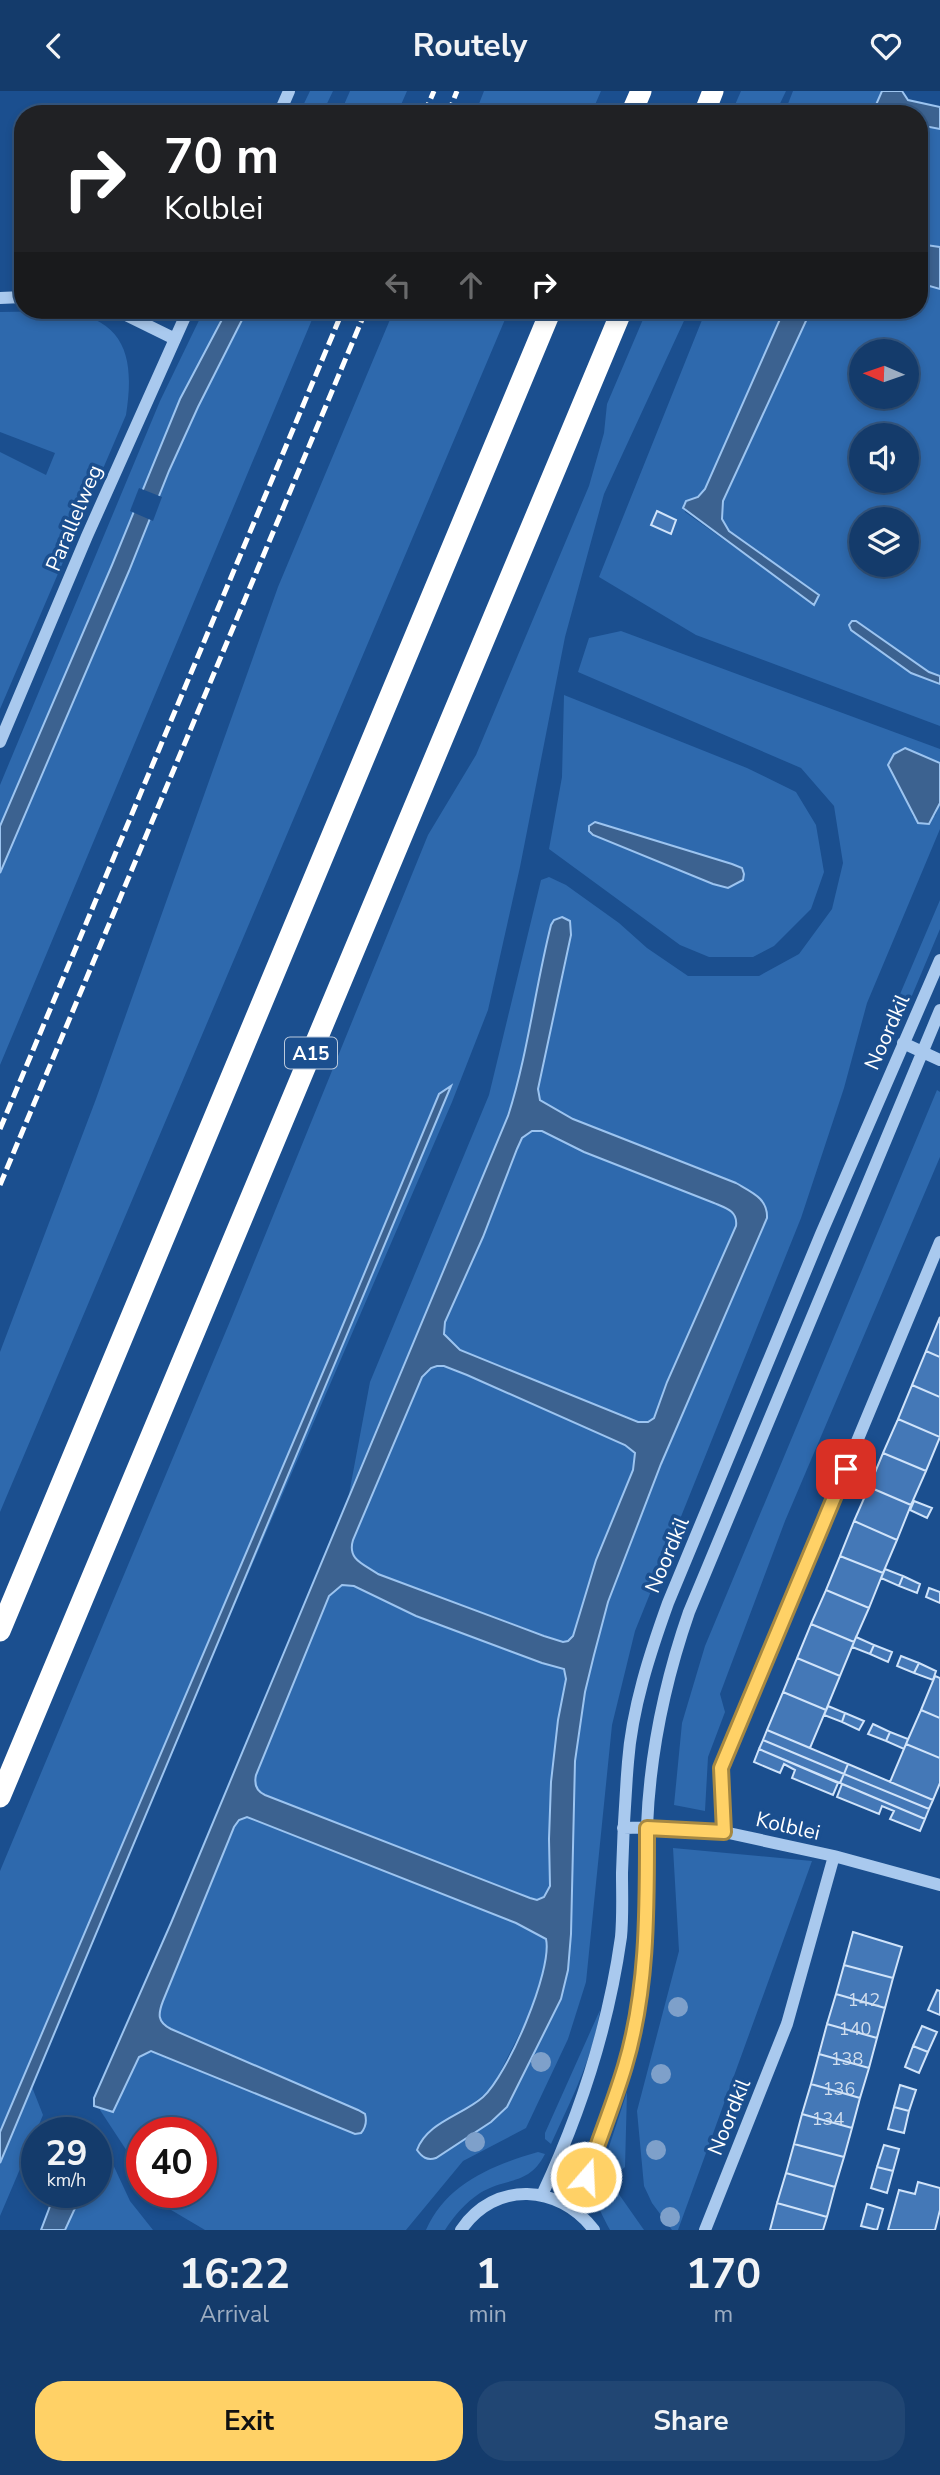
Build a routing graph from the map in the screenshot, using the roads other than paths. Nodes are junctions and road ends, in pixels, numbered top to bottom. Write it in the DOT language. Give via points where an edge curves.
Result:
graph roads {
  1 [pos="134,319"];
  2 [pos="183,319"];
  3 [pos="547,319"];
  4 [pos="618,319"];
  5 [pos="173,338"];
  6 [pos="0,742"];
  7 [pos="940,960"];
  8 [pos="940,1010"];
  9 [pos="903,1043"];
  10 [pos="922,1052"];
  11 [pos="940,1060"];
  12 [pos="940,1242"];
  13 [pos="0,1631"];
  14 [pos="0,1797"];
  15 [pos="623,1828"];
  16 [pos="647,1828"];
  17 [pos="724,1832"];
  18 [pos="834,1856"];
  19 [pos="939,1881"];
  20 [pos="542,2195"];
  21 [pos="575,2210"];
  22 [pos="461,2230"];
  23 [pos="594,2230"];
  24 [pos="705,2230"];
  1 -- 5 [label="street"];
  2 -- 5 [label="street, Parallelweg"];
  3 -- 13 [label="highway"];
  4 -- 14 [label="highway, A15"];
  5 -- 6 [label="street, Parallelweg"];
  7 -- 9 [label="street, Noordkil"];
  8 -- 10 [label="street, Noordkil"];
  9 -- 10 [label="street"];
  9 -- 15 [label="street, Noordkil" via="668,1602 638,1706 628,1758"];
  10 -- 11 [label="street"];
  10 -- 16 [label="street, Noordkil" via="673,1657 650,1780"];
  12 -- 17 [label="street" via="721,1768"];
  15 -- 16 [label="street, Kolblei"];
  15 -- 20 [label="street, Noordkil" via="621,1933 611,2000 593,2068"];
  16 -- 17 [label="street, Kolblei"];
  16 -- 21 [label="street, Noordkil" via="647,1934 638,2004 626,2064"];
  17 -- 18 [label="street, Kolblei"];
  18 -- 19 [label="street, Kolblei"];
  18 -- 24 [label="street, Noordkil" via="787,2024"];
  20 -- 21 [label="street"];
  20 -- 22 [label="street" via="527,2193 497,2200 472,2216"];
  21 -- 23 [label="street"];
}
